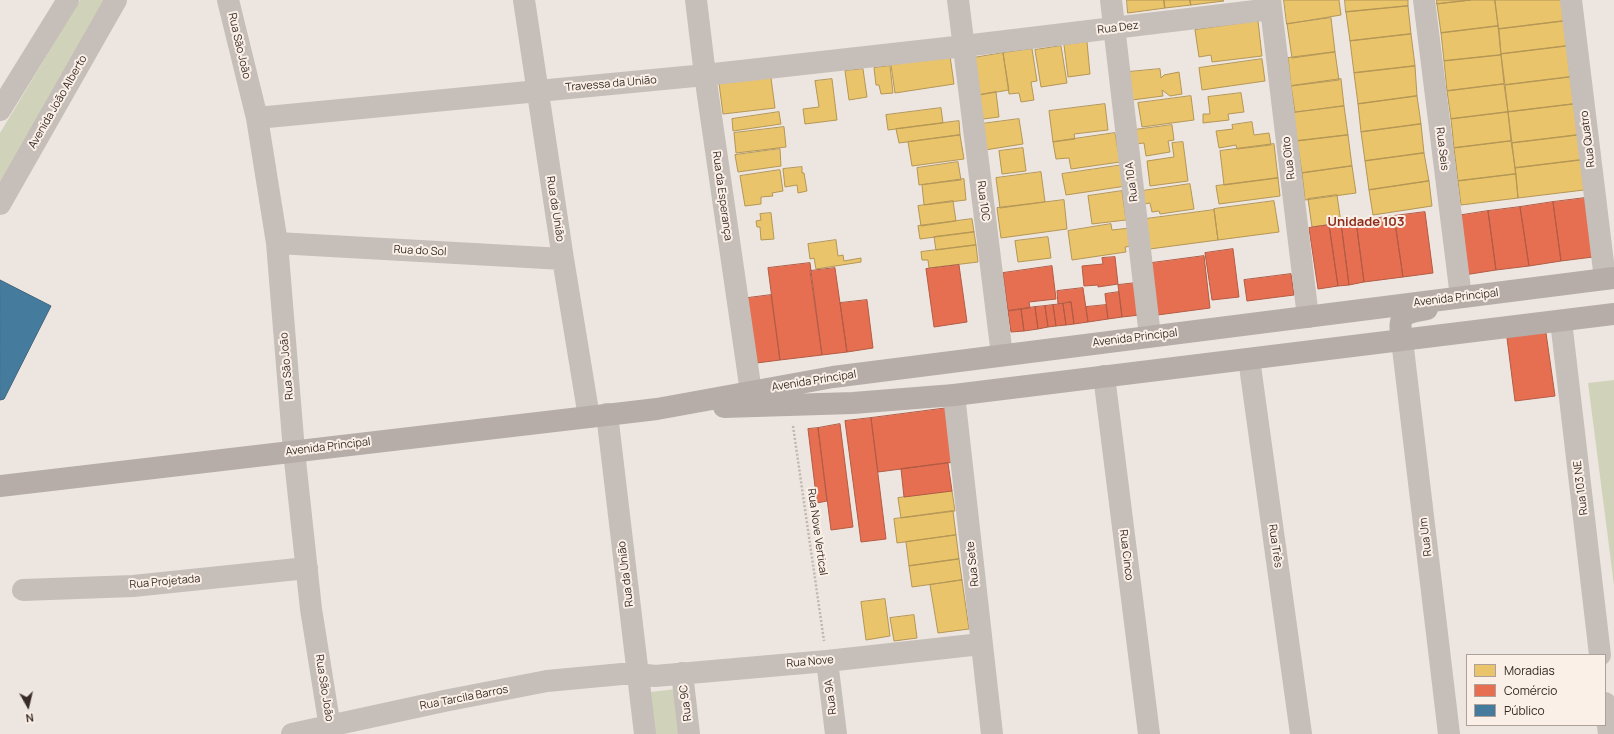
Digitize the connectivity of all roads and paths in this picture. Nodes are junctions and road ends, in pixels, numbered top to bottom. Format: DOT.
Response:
graph roads {
  1 [pos="68,0"];
  2 [pos="116,0"];
  3 [pos="228,0"];
  4 [pos="524,0"];
  5 [pos="696,0"];
  6 [pos="958,0"];
  7 [pos="1111,0"];
  8 [pos="1424,0"];
  9 [pos="1572,0"];
  10 [pos="1271,5"];
  11 [pos="1114,28"];
  12 [pos="964,46"];
  13 [pos="705,75"];
  14 [pos="537,90"];
  15 [pos="0,110"];
  16 [pos="257,118"];
  17 [pos="0,204"];
  18 [pos="277,243"];
  19 [pos="563,259"];
  20 [pos="1609,278"];
  21 [pos="1494,293"];
  22 [pos="1461,297"];
  23 [pos="1614,314"];
  24 [pos="1308,317"];
  25 [pos="1562,321"];
  26 [pos="1150,336"];
  27 [pos="1402,340"];
  28 [pos="1002,355"];
  29 [pos="1249,359"];
  30 [pos="1104,376"];
  31 [pos="751,392"];
  32 [pos="954,395"];
  33 [pos="790,406"];
  34 [pos="657,409"];
  35 [pos="598,416"];
  36 [pos="294,451"];
  37 [pos="0,486"];
  38 [pos="307,568"];
  39 [pos="23,590"];
  40 [pos="981,644"];
  41 [pos="1600,654"];
  42 [pos="827,661"];
  43 [pos="682,673"];
  44 [pos="638,674"];
  45 [pos="1606,711"];
  46 [pos="330,730"];
  47 [pos="292,734"];
  48 [pos="645,734"];
  49 [pos="689,734"];
  50 [pos="836,734"];
  51 [pos="992,734"];
  52 [pos="1149,734"];
  53 [pos="1301,734"];
  54 [pos="1449,734"];
  55 [pos="1609,734"];
  1 -- 15 [label="street"];
  2 -- 17 [label="street, Avenida João Alberto"];
  3 -- 16 [label="street, Rua São João"];
  4 -- 14 [label="street, Rua da União"];
  5 -- 13 [label="street, Rua da Esperança"];
  6 -- 12 [label="street, Rua 10C"];
  7 -- 11 [label="street, Rua 10A"];
  8 -- 22 [label="street, Rua Seis"];
  9 -- 20 [label="street, Rua Quatro"];
  10 -- 11 [label="street, Rua Dez"];
  10 -- 24 [label="street, Rua Oito"];
  11 -- 12 [label="street, Rua Dez"];
  11 -- 26 [label="street, Rua 10A"];
  12 -- 13 [label="street, Travessa da União"];
  12 -- 28 [label="street, Rua 10C"];
  13 -- 14 [label="street, Travessa da União"];
  13 -- 31 [label="street, Rua da Esperança"];
  14 -- 16 [label="street, Travessa da União"];
  14 -- 19 [label="street, Rua da União"];
  16 -- 18 [label="street, Rua São João"];
  18 -- 19 [label="street, Rua do Sol"];
  18 -- 36 [label="street, Rua São João"];
  19 -- 35 [label="street, Rua da União"];
  20 -- 21 [label="main road, Avenida Principal"];
  21 -- 22 [label="main road, Avenida Principal"];
  21 -- 27 [label="main road"];
  22 -- 24 [label="main road, Avenida Principal"];
  23 -- 25 [label="main road, Avenida Principal"];
  24 -- 26 [label="main road, Avenida Principal"];
  25 -- 27 [label="main road, Avenida Principal"];
  25 -- 41 [label="street, Rua 103 NE"];
  26 -- 28 [label="main road, Avenida Principal"];
  27 -- 29 [label="main road, Avenida Principal"];
  27 -- 54 [label="street, Rua Um"];
  28 -- 31 [label="main road, Avenida Principal"];
  29 -- 30 [label="main road, Avenida Principal"];
  29 -- 53 [label="street, Rua Três"];
  30 -- 32 [label="main road, Avenida Principal"];
  30 -- 52 [label="street, Rua Cinco"];
  31 -- 34 [label="main road, Avenida Principal"];
  32 -- 33 [label="main road, Avenida Principal"];
  32 -- 40 [label="street, Rua Sete"];
  33 -- 34 [label="main road, Avenida Principal"];
  33 -- 42 [label="path, Rua Nove Vertical"];
  34 -- 35 [label="main road, Avenida Principal"];
  35 -- 36 [label="main road, Avenida Principal"];
  35 -- 44 [label="street, Rua da União"];
  36 -- 37 [label="main road, Avenida Principal"];
  36 -- 38 [label="street, Rua São João"];
  38 -- 39 [label="street, Rua Projetada"];
  38 -- 46 [label="street, Rua São João"];
  40 -- 42 [label="street, Rua Nove"];
  40 -- 51 [label="street, Rua Sete"];
  42 -- 43 [label="street, Rua Nove"];
  42 -- 50 [label="street, Rua 9A"];
  43 -- 44 [label="street, Rua Nove"];
  43 -- 49 [label="street, Rua 9C"];
  44 -- 46 [label="street, Rua Tarcila Barros"];
  44 -- 48 [label="street, Rua da União"];
  45 -- 55 [label="street"];
  46 -- 47 [label="street, Rua Tarcila Barros"];
}
